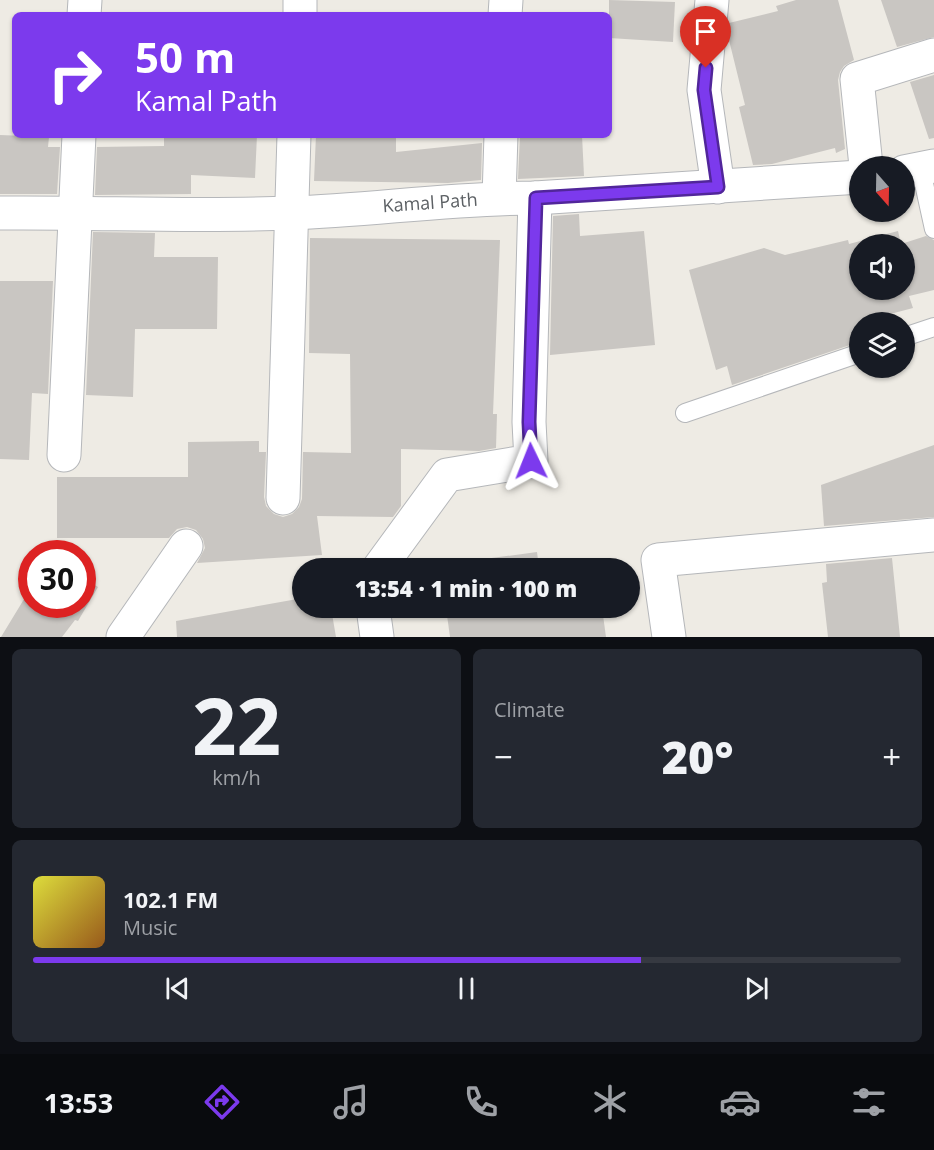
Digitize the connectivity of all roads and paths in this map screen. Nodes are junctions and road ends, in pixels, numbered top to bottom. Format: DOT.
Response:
graph roads {
  1 [pos="712,0"];
  2 [pos="934,55"];
  3 [pos="78,138"];
  4 [pos="294,138"];
  5 [pos="501,138"];
  6 [pos="865,156"];
  7 [pos="920,170"];
  8 [pos="849,178"];
  9 [pos="718,187"];
  10 [pos="499,198"];
  11 [pos="536,198"];
  12 [pos="0,213"];
  13 [pos="75,213"];
  14 [pos="291,213"];
  15 [pos="934,230"];
  16 [pos="934,327"];
  17 [pos="915,333"];
  18 [pos="849,357"];
  19 [pos="685,413"];
  20 [pos="64,455"];
  21 [pos="283,498"];
  22 [pos="934,535"];
  23 [pos="186,546"];
  24 [pos="386,558"];
  25 [pos="374,618"];
  26 [pos="123,637"];
  27 [pos="377,637"];
  28 [pos="669,637"];
  1 -- 9 [label="street"];
  2 -- 6 [label="street"];
  3 -- 13 [label="street"];
  4 -- 14 [label="street"];
  5 -- 10 [label="street"];
  7 -- 15 [label="lane"];
  8 -- 9 [label="street, Kamal Path"];
  9 -- 11 [label="street, Kamal Path"];
  10 -- 11 [label="street, Kamal Path"];
  10 -- 14 [label="street, Kamal Path"];
  11 -- 24 [label="street"];
  12 -- 13 [label="street, Kamal Path"];
  13 -- 14 [label="street, Kamal Path"];
  13 -- 20 [label="street"];
  14 -- 21 [label="street"];
  16 -- 17 [label="lane"];
  18 -- 19 [label="lane"];
  22 -- 28 [label="street"];
  23 -- 26 [label="street"];
  25 -- 27 [label="street"];
}
